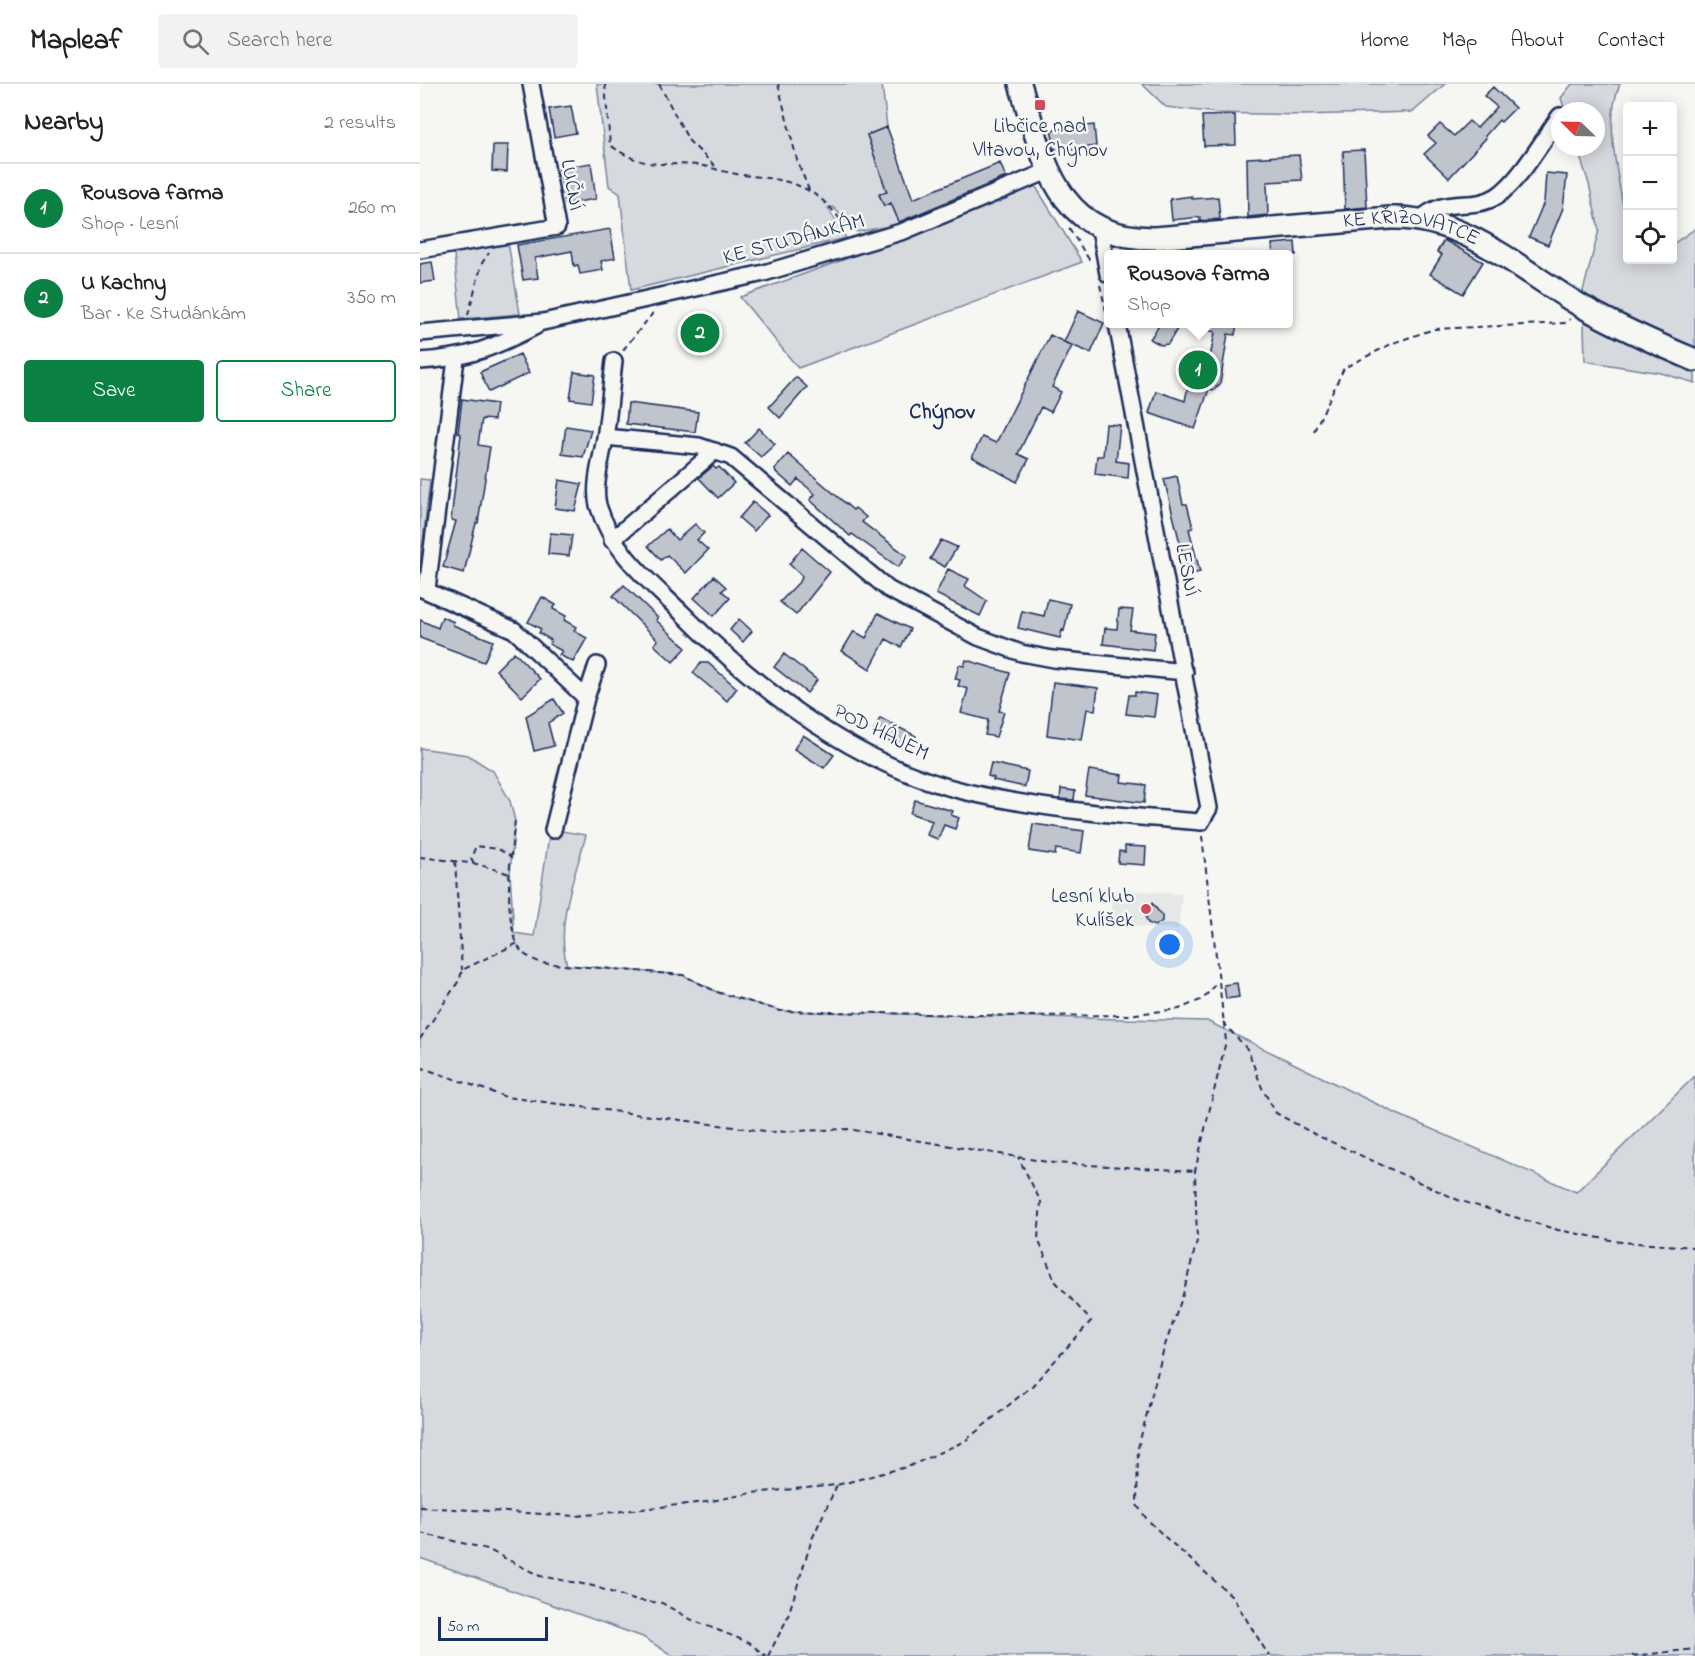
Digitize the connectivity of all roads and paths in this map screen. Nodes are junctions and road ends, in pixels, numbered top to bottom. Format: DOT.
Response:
graph roads {
  1 [pos="531,84"];
  2 [pos="605,84"];
  3 [pos="659,84"];
  4 [pos="778,84"];
  5 [pos="1020,84"];
  6 [pos="1551,129"];
  7 [pos="721,170"];
  8 [pos="1048,171"];
  9 [pos="809,190"];
  10 [pos="1063,219"];
  11 [pos="1420,220"];
  12 [pos="1100,229"];
  13 [pos="501,237"];
  14 [pos="857,245"];
  15 [pos="420,250"];
  16 [pos="1100,274"];
  17 [pos="657,295"];
  18 [pos="1104,296"];
  19 [pos="1583,307"];
  20 [pos="543,322"];
  21 [pos="1118,328"];
  22 [pos="463,329"];
  23 [pos="420,333"];
  24 [pos="456,359"];
  25 [pos="1695,360"];
  26 [pos="420,361"];
  27 [pos="614,361"];
  28 [pos="1314,431"];
  29 [pos="605,437"];
  30 [pos="715,451"];
  31 [pos="612,540"];
  32 [pos="424,588"];
  33 [pos="597,665"];
  34 [pos="1185,672"];
  35 [pos="586,698"];
  36 [pos="515,821"];
  37 [pos="1201,822"];
  38 [pos="553,830"];
  39 [pos="420,857"];
  40 [pos="511,857"];
  41 [pos="455,861"];
  42 [pos="477,864"];
  43 [pos="510,874"];
  44 [pos="518,943"];
  45 [pos="462,970"];
  46 [pos="1217,981"];
  47 [pos="1221,1020"];
  48 [pos="420,1039"];
  49 [pos="420,1067"];
  50 [pos="1018,1157"];
  51 [pos="1195,1171"];
  52 [pos="1695,1247"];
  53 [pos="837,1485"];
  54 [pos="420,1508"];
  55 [pos="420,1533"];
  56 [pos="1695,1649"];
  57 [pos="767,1656"];
  58 [pos="1269,1656"];
  59 [pos="1632,1656"];
  1 -- 13 [label="street, LUČNÍ"];
  2 -- 7 [label="path"];
  3 -- 7 [label="path"];
  4 -- 9 [label="path"];
  5 -- 8 [label="street"];
  6 -- 11 [label="street"];
  7 -- 9 [label="path"];
  8 -- 12 [label="street"];
  8 -- 14 [label="street, KE STUDÁNKÁM"];
  9 -- 14 [label="path"];
  10 -- 16 [label="path"];
  11 -- 12 [label="street, KE KŘIŽOVATCE"];
  11 -- 19 [label="street, KE KŘIŽOVATCE"];
  12 -- 16 [label="street"];
  13 -- 15 [label="street, LUČNÍ"];
  13 -- 22 [label="path"];
  14 -- 17 [label="street, KE STUDÁNKÁM"];
  16 -- 18 [label="path"];
  17 -- 20 [label="street, KE STUDÁNKÁM"];
  17 -- 27 [label="path"];
  19 -- 25 [label="street, KE KŘIŽOVATCE"];
  19 -- 28 [label="path"];
  20 -- 22 [label="street, KE STUDÁNKÁM"];
  20 -- 24 [label="street, KE STUDÁNKÁM"];
  21 -- 34 [label="street, LESNÍ"];
  22 -- 23 [label="street, KE STUDÁNKÁM"];
  24 -- 26 [label="street, KE STUDÁNKÁM"];
  24 -- 32 [label="street"];
  27 -- 29 [label="street, POD HÁJEM"];
  29 -- 30 [label="street"];
  29 -- 31 [label="street, POD HÁJEM"];
  30 -- 31 [label="street"];
  30 -- 34 [label="street"];
  31 -- 37 [label="street, POD HÁJEM"];
  32 -- 35 [label="street"];
  33 -- 35 [label="street"];
  34 -- 37 [label="street, LESNÍ"];
  35 -- 38 [label="street"];
  36 -- 40 [label="path"];
  37 -- 46 [label="path"];
  39 -- 41 [label="path"];
  40 -- 42 [label="path"];
  40 -- 43 [label="path"];
  41 -- 42 [label="path"];
  41 -- 45 [label="path"];
  42 -- 43 [label="path"];
  43 -- 44 [label="path"];
  44 -- 45 [label="path"];
  44 -- 46 [label="path"];
  45 -- 48 [label="path"];
  46 -- 47 [label="path"];
  47 -- 51 [label="path"];
  47 -- 52 [label="path"];
  49 -- 50 [label="path"];
  50 -- 51 [label="path"];
  50 -- 53 [label="path"];
  51 -- 58 [label="path"];
  53 -- 54 [label="path"];
  53 -- 57 [label="path"];
  55 -- 57 [label="path"];
  56 -- 59 [label="path"];
}
